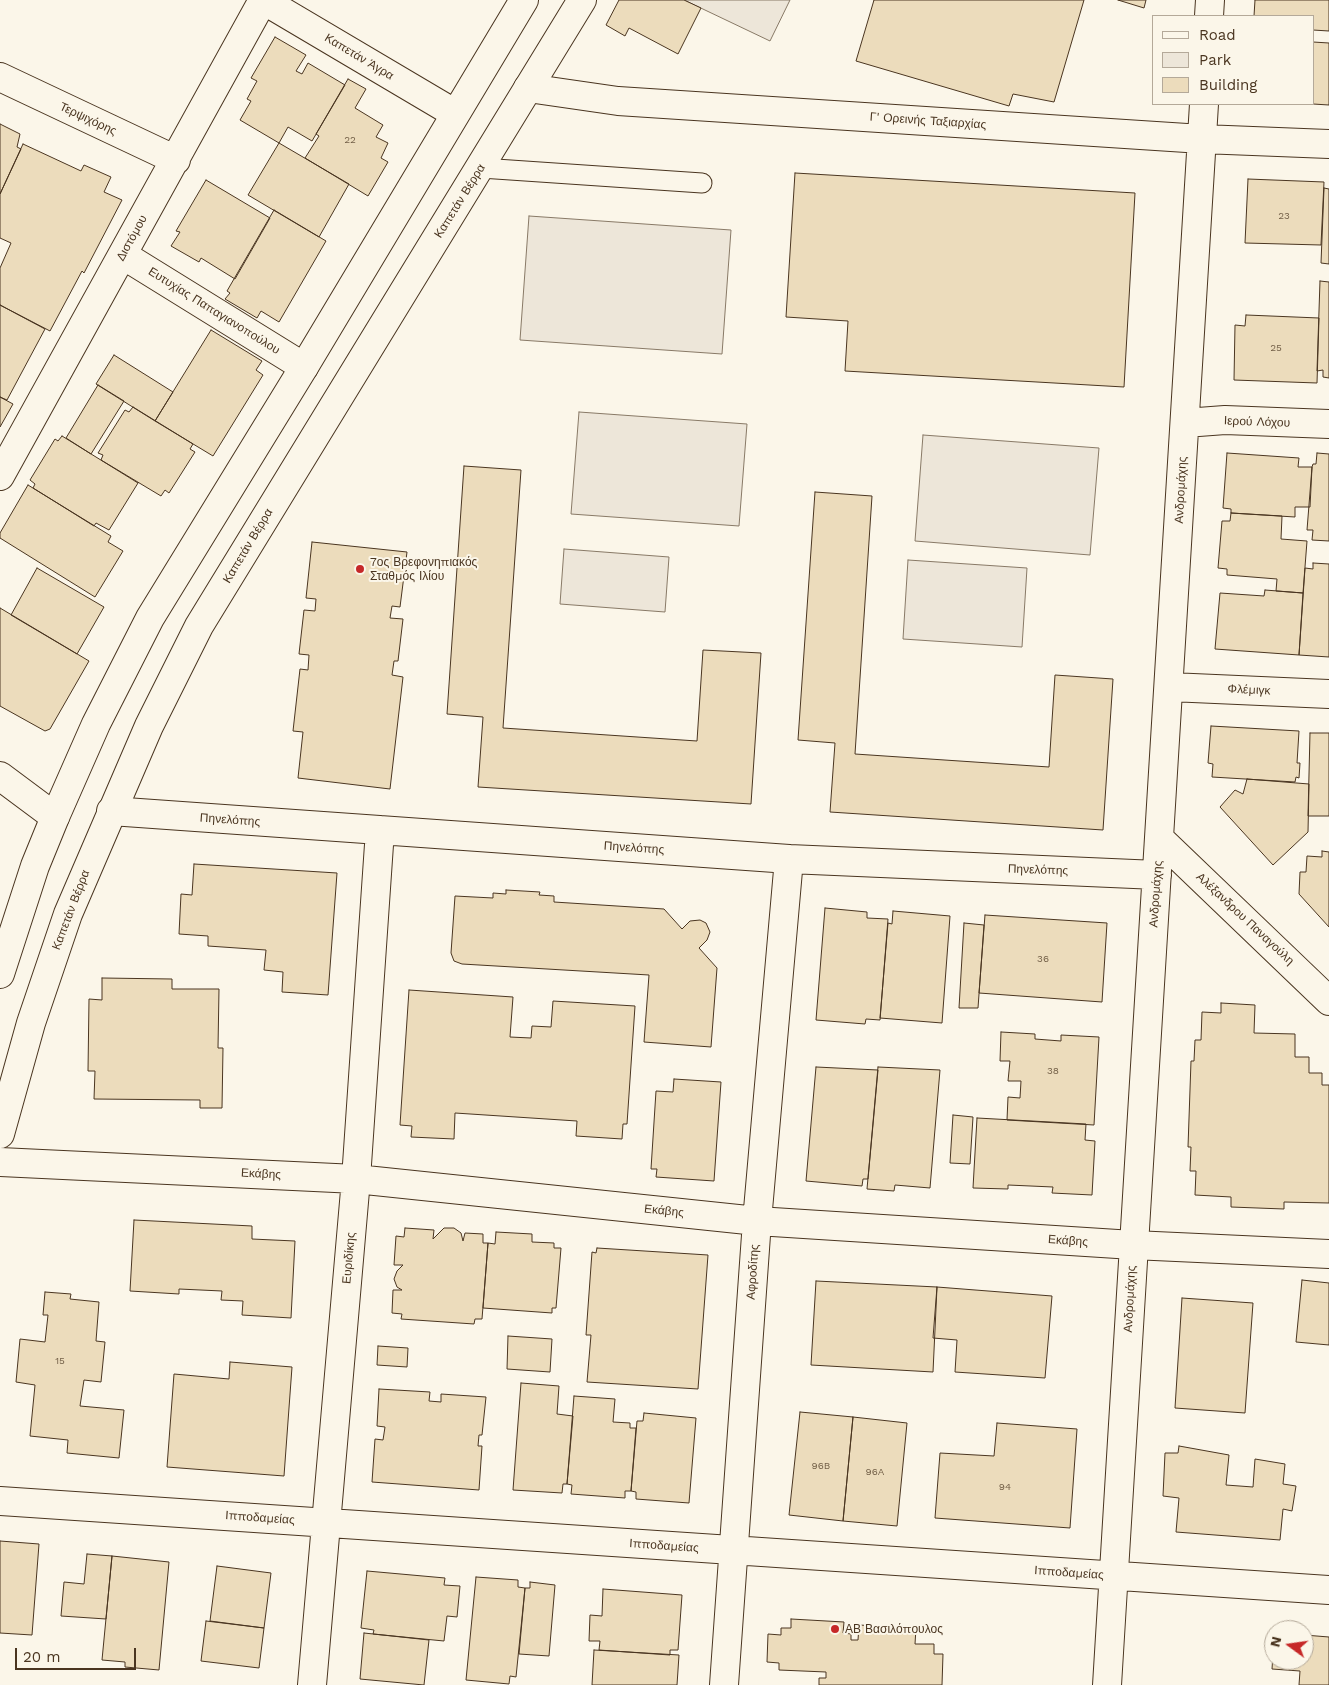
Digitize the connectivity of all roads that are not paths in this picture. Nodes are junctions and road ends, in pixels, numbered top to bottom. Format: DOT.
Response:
graph roads {
  1 [pos="263,0"];
  2 [pos="524,0"];
  3 [pos="582,0"];
  4 [pos="1210,0"];
  5 [pos="1209,15"];
  6 [pos="0,77"];
  7 [pos="528,88"];
  8 [pos="1204,105"];
  9 [pos="454,113"];
  10 [pos="1202,139"];
  11 [pos="1329,144"];
  12 [pos="176,160"];
  13 [pos="481,168"];
  14 [pos="702,183"];
  15 [pos="123,254"];
  16 [pos="304,366"];
  17 [pos="1185,423"];
  18 [pos="1329,424"];
  19 [pos="0,476"];
  20 [pos="1170,687"];
  21 [pos="1329,694"];
  22 [pos="0,776"];
  23 [pos="111,811"];
  24 [pos="55,817"];
  25 [pos="380,830"];
  26 [pos="1159,838"];
  27 [pos="789,859"];
  28 [pos="1157,875"];
  29 [pos="1302,973"];
  30 [pos="0,974"];
  31 [pos="1329,974"];
  32 [pos="1329,1001"];
  33 [pos="0,1134"];
  34 [pos="0,1162"];
  35 [pos="356,1179"];
  36 [pos="757,1221"];
  37 [pos="1133,1245"];
  38 [pos="1329,1254"];
  39 [pos="0,1501"];
  40 [pos="325,1522"];
  41 [pos="733,1550"];
  42 [pos="1114,1576"];
  43 [pos="1329,1590"];
  44 [pos="312,1685"];
  45 [pos="724,1685"];
  46 [pos="1107,1685"];
  1 -- 9 [label="street, Καπετάν Άγρα"];
  1 -- 12 [label="street, Διστόμου"];
  2 -- 9 [label="street"];
  3 -- 7 [label="street, Καπετάν Βέρρα"];
  4 -- 5 [label="street"];
  6 -- 12 [label="street, Τερψιχόρης"];
  7 -- 10 [label="street, Γ' Ορεινής Ταξιαρχίας"];
  7 -- 13 [label="street, Καπετάν Βέρρα"];
  8 -- 10 [label="street, Ανδρομάχης"];
  9 -- 16 [label="street"];
  10 -- 11 [label="street, Γ' Ορεινής Ταξιαρχίας"];
  10 -- 17 [label="street, Ανδρομάχης"];
  12 -- 15 [label="street, Διστόμου"];
  13 -- 14 [label="lane"];
  13 -- 23 [label="street, Καπετάν Βέρρα"];
  15 -- 16 [label="street, Ευτυχίας Παπαγιανοπούλου"];
  15 -- 19 [label="street, Διστόμου"];
  16 -- 24 [label="street"];
  17 -- 18 [label="street, Ιερού Λόχου"];
  17 -- 20 [label="street, Ανδρομάχης"];
  20 -- 21 [label="street, Φλέμιγκ"];
  20 -- 26 [label="street, Ανδρομάχης"];
  22 -- 24 [label="street"];
  23 -- 25 [label="street, Πηνελόπης"];
  23 -- 33 [label="street, Καπετάν Βέρρα"];
  24 -- 30 [label="street"];
  25 -- 27 [label="street, Πηνελόπης"];
  25 -- 35 [label="street, Ευριδίκης"];
  26 -- 28 [label="street, Ανδρομάχης"];
  26 -- 29 [label="street, Αλέξανδρου Παναγούλη"];
  27 -- 28 [label="street, Πηνελόπης"];
  27 -- 36 [label="street, Αφροδίτης"];
  28 -- 37 [label="street, Ανδρομάχης"];
  29 -- 31 [label="street"];
  29 -- 32 [label="street, Αλέξανδρου Παναγούλη"];
  34 -- 35 [label="street, Εκάβης"];
  35 -- 36 [label="street, Εκάβης"];
  35 -- 40 [label="street, Ευριδίκης"];
  36 -- 37 [label="street, Εκάβης"];
  36 -- 41 [label="street, Αφροδίτης"];
  37 -- 38 [label="street, Εκάβης"];
  37 -- 42 [label="street, Ανδρομάχης"];
  39 -- 40 [label="street, Ιπποδαμείας"];
  40 -- 41 [label="street, Ιπποδαμείας"];
  40 -- 44 [label="street, Ευριδίκης"];
  41 -- 42 [label="street, Ιπποδαμείας"];
  41 -- 45 [label="street, Αφροδίτης"];
  42 -- 43 [label="street, Ιπποδαμείας"];
  42 -- 46 [label="street, Ανδρομάχης"];
}
